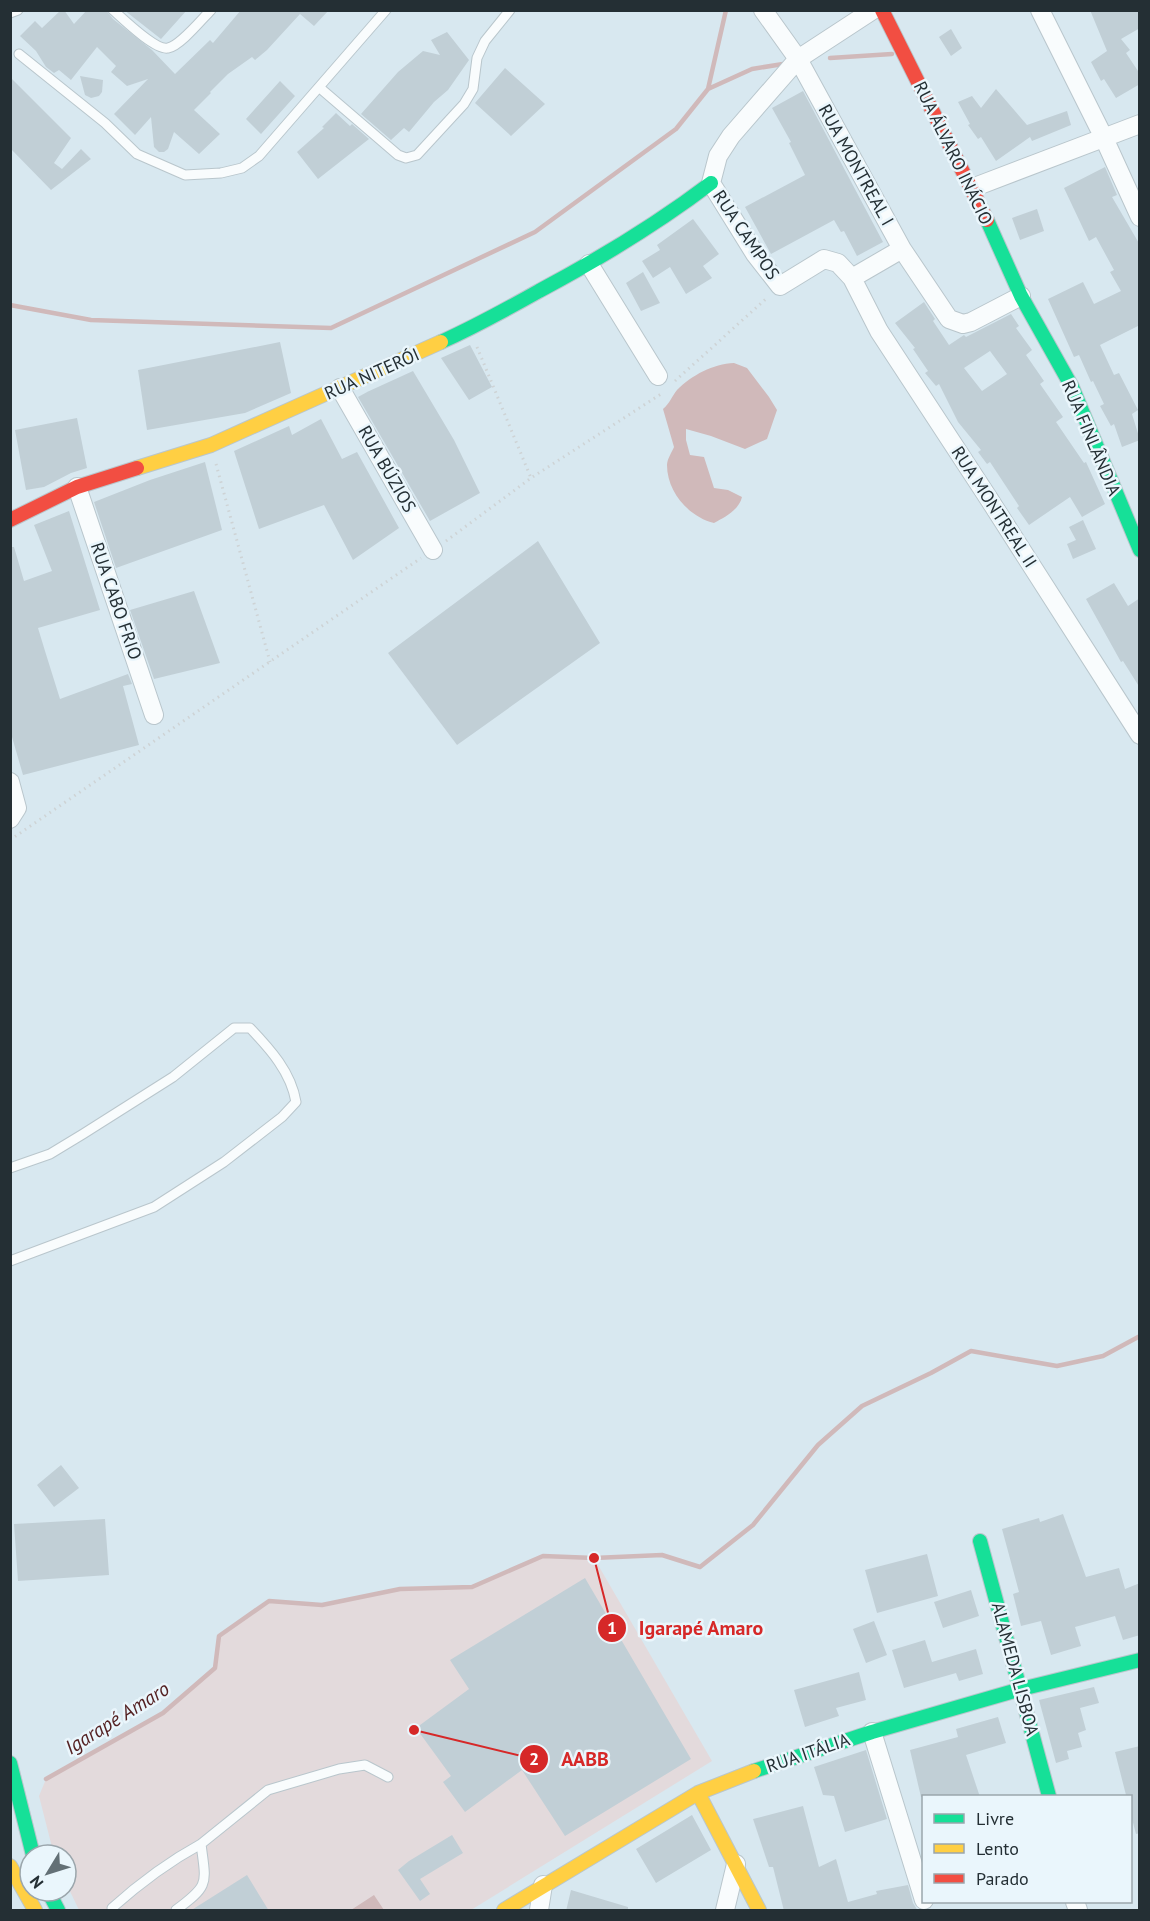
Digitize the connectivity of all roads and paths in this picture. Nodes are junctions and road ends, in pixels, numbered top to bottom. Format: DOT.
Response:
graph roads {
  1 [pos="18,10"];
  2 [pos="113,10"];
  3 [pos="211,10"];
  4 [pos="386,10"];
  5 [pos="510,10"];
  6 [pos="763,10"];
  7 [pos="873,10"];
  8 [pos="882,10"];
  9 [pos="1040,10"];
  10 [pos="10,13"];
  11 [pos="19,54"];
  12 [pos="798,59"];
  13 [pos="320,88"];
  14 [pos="1140,124"];
  15 [pos="1103,136"];
  16 [pos="711,183"];
  17 [pos="972,188"];
  18 [pos="1140,217"];
  19 [pos="902,249"];
  20 [pos="589,264"];
  21 [pos="852,278"];
  22 [pos="780,286"];
  23 [pos="1021,297"];
  24 [pos="470,329"];
  25 [pos="663,385"];
  26 [pos="340,388"];
  27 [pos="211,445"];
  28 [pos="531,478"];
  29 [pos="77,487"];
  30 [pos="10,520"];
  31 [pos="433,550"];
  32 [pos="1140,550"];
  33 [pos="270,662"];
  34 [pos="154,715"];
  35 [pos="1140,735"];
  36 [pos="10,782"];
  37 [pos="10,819"];
  38 [pos="10,840"];
  39 [pos="10,1168"];
  40 [pos="10,1261"];
  41 [pos="980,1541"];
  42 [pos="1140,1660"];
  43 [pos="1021,1689"];
  44 [pos="872,1732"];
  45 [pos="10,1763"];
  46 [pos="388,1777"];
  47 [pos="698,1793"];
  48 [pos="1048,1795"];
  49 [pos="30,1843"];
  50 [pos="201,1844"];
  51 [pos="736,1864"];
  52 [pos="10,1866"];
  53 [pos="543,1885"];
  54 [pos="922,1894"];
  55 [pos="112,1910"];
  56 [pos="35,1911"];
  57 [pos="176,1911"];
  58 [pos="504,1911"];
  59 [pos="539,1911"];
  60 [pos="725,1911"];
  61 [pos="759,1911"];
  1 -- 10 [label="lane"];
  2 -- 3 [label="lane"];
  4 -- 13 [label="lane"];
  5 -- 13 [label="lane"];
  6 -- 12 [label="street, RUA MONTREAL I"];
  7 -- 12 [label="street"];
  8 -- 17 [label="street, RUA ÁLVARO INÁCIO"];
  9 -- 15 [label="street"];
  11 -- 13 [label="lane"];
  12 -- 16 [label="street"];
  12 -- 19 [label="street, RUA MONTREAL I"];
  14 -- 15 [label="street"];
  15 -- 17 [label="street"];
  15 -- 18 [label="street"];
  16 -- 20 [label="street, RUA NITERÓI"];
  16 -- 22 [label="street, RUA CAMPOS"];
  17 -- 23 [label="street, RUA ÁLVARO INÁCIO"];
  19 -- 21 [label="street"];
  19 -- 23 [label="street, RUA MONTREAL I"];
  20 -- 24 [label="street, RUA NITERÓI"];
  20 -- 25 [label="street"];
  21 -- 22 [label="street"];
  21 -- 35 [label="street, RUA MONTREAL II"];
  22 -- 25 [label="path"];
  23 -- 32 [label="street, RUA FINLÂNDIA"];
  24 -- 26 [label="street, RUA NITERÓI"];
  24 -- 28 [label="path"];
  25 -- 28 [label="path"];
  26 -- 27 [label="street, RUA NITERÓI"];
  26 -- 31 [label="street, RUA BÚZIOS"];
  27 -- 29 [label="street, RUA NITERÓI"];
  27 -- 33 [label="path"];
  28 -- 31 [label="path"];
  29 -- 30 [label="street, RUA NITERÓI"];
  29 -- 34 [label="street, RUA CABO FRIO"];
  31 -- 33 [label="path"];
  33 -- 38 [label="path"];
  36 -- 37 [label="street"];
  39 -- 40 [label="lane"];
  41 -- 43 [label="street, ALAMEDA LISBOA"];
  42 -- 43 [label="street, RUA ITÁLIA"];
  43 -- 44 [label="street, RUA ITÁLIA"];
  43 -- 48 [label="street, ALAMEDA LISBOA"];
  44 -- 47 [label="street, RUA ITÁLIA"];
  44 -- 54 [label="street"];
  45 -- 49 [label="street"];
  46 -- 50 [label="lane"];
  47 -- 51 [label="street"];
  47 -- 53 [label="street, RUA ITÁLIA"];
  50 -- 55 [label="lane"];
  50 -- 57 [label="lane"];
  51 -- 60 [label="street"];
  51 -- 61 [label="street"];
  52 -- 56 [label="street"];
  53 -- 58 [label="street, RUA ITÁLIA"];
  53 -- 59 [label="street"];
}
